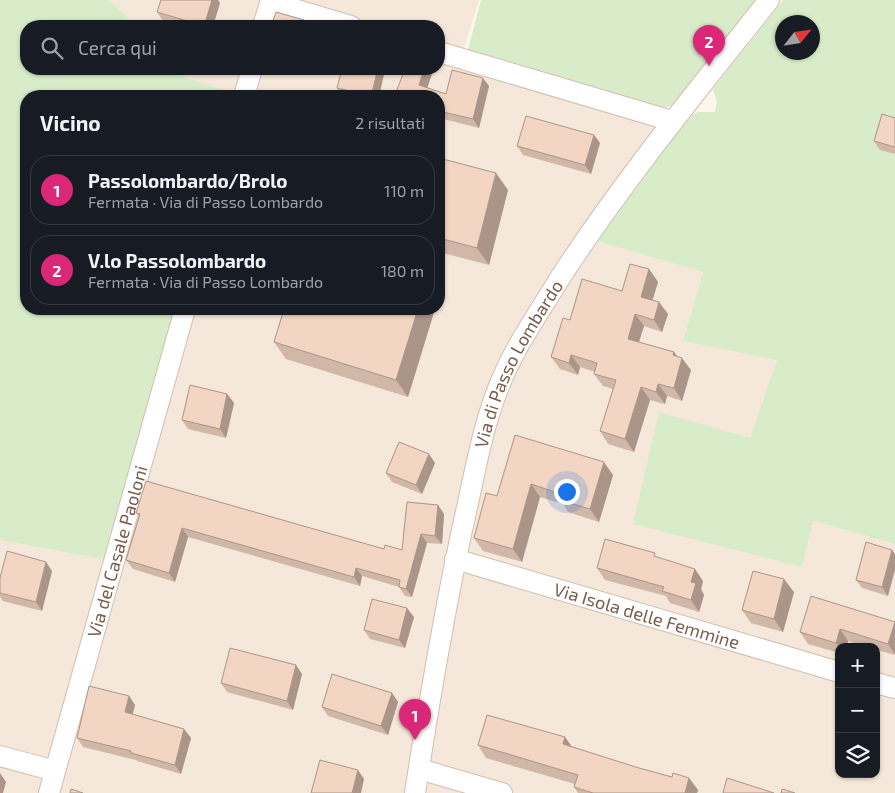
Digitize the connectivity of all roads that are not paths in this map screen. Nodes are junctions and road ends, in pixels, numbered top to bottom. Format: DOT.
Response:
graph roads {
  1 [pos="769,0"];
  2 [pos="270,1"];
  3 [pos="265,20"];
  4 [pos="332,20"];
  5 [pos="445,54"];
  6 [pos="250,75"];
  7 [pos="246,90"];
  8 [pos="672,121"];
  9 [pos="183,315"];
  10 [pos="455,559"];
  11 [pos="835,671"];
  12 [pos="880,684"];
  13 [pos="895,688"];
  14 [pos="0,756"];
  15 [pos="419,769"];
  16 [pos="55,771"];
  17 [pos="49,793"];
  18 [pos="415,793"];
  19 [pos="502,793"];
  1 -- 8 [label="street, Via di Passo Lombardo"];
  2 -- 3 [label="street"];
  2 -- 4 [label="street"];
  5 -- 8 [label="street"];
  6 -- 7 [label="street"];
  8 -- 10 [label="street, Via di Passo Lombardo"];
  9 -- 16 [label="street, Via del Casale Paoloni"];
  10 -- 11 [label="street, Via Isola delle Femmine"];
  10 -- 15 [label="street, Via di Passo Lombardo"];
  12 -- 13 [label="street"];
  14 -- 16 [label="street"];
  15 -- 18 [label="street, Via di Passo Lombardo"];
  15 -- 19 [label="street"];
  16 -- 17 [label="street, Via del Casale Paoloni"];
}
